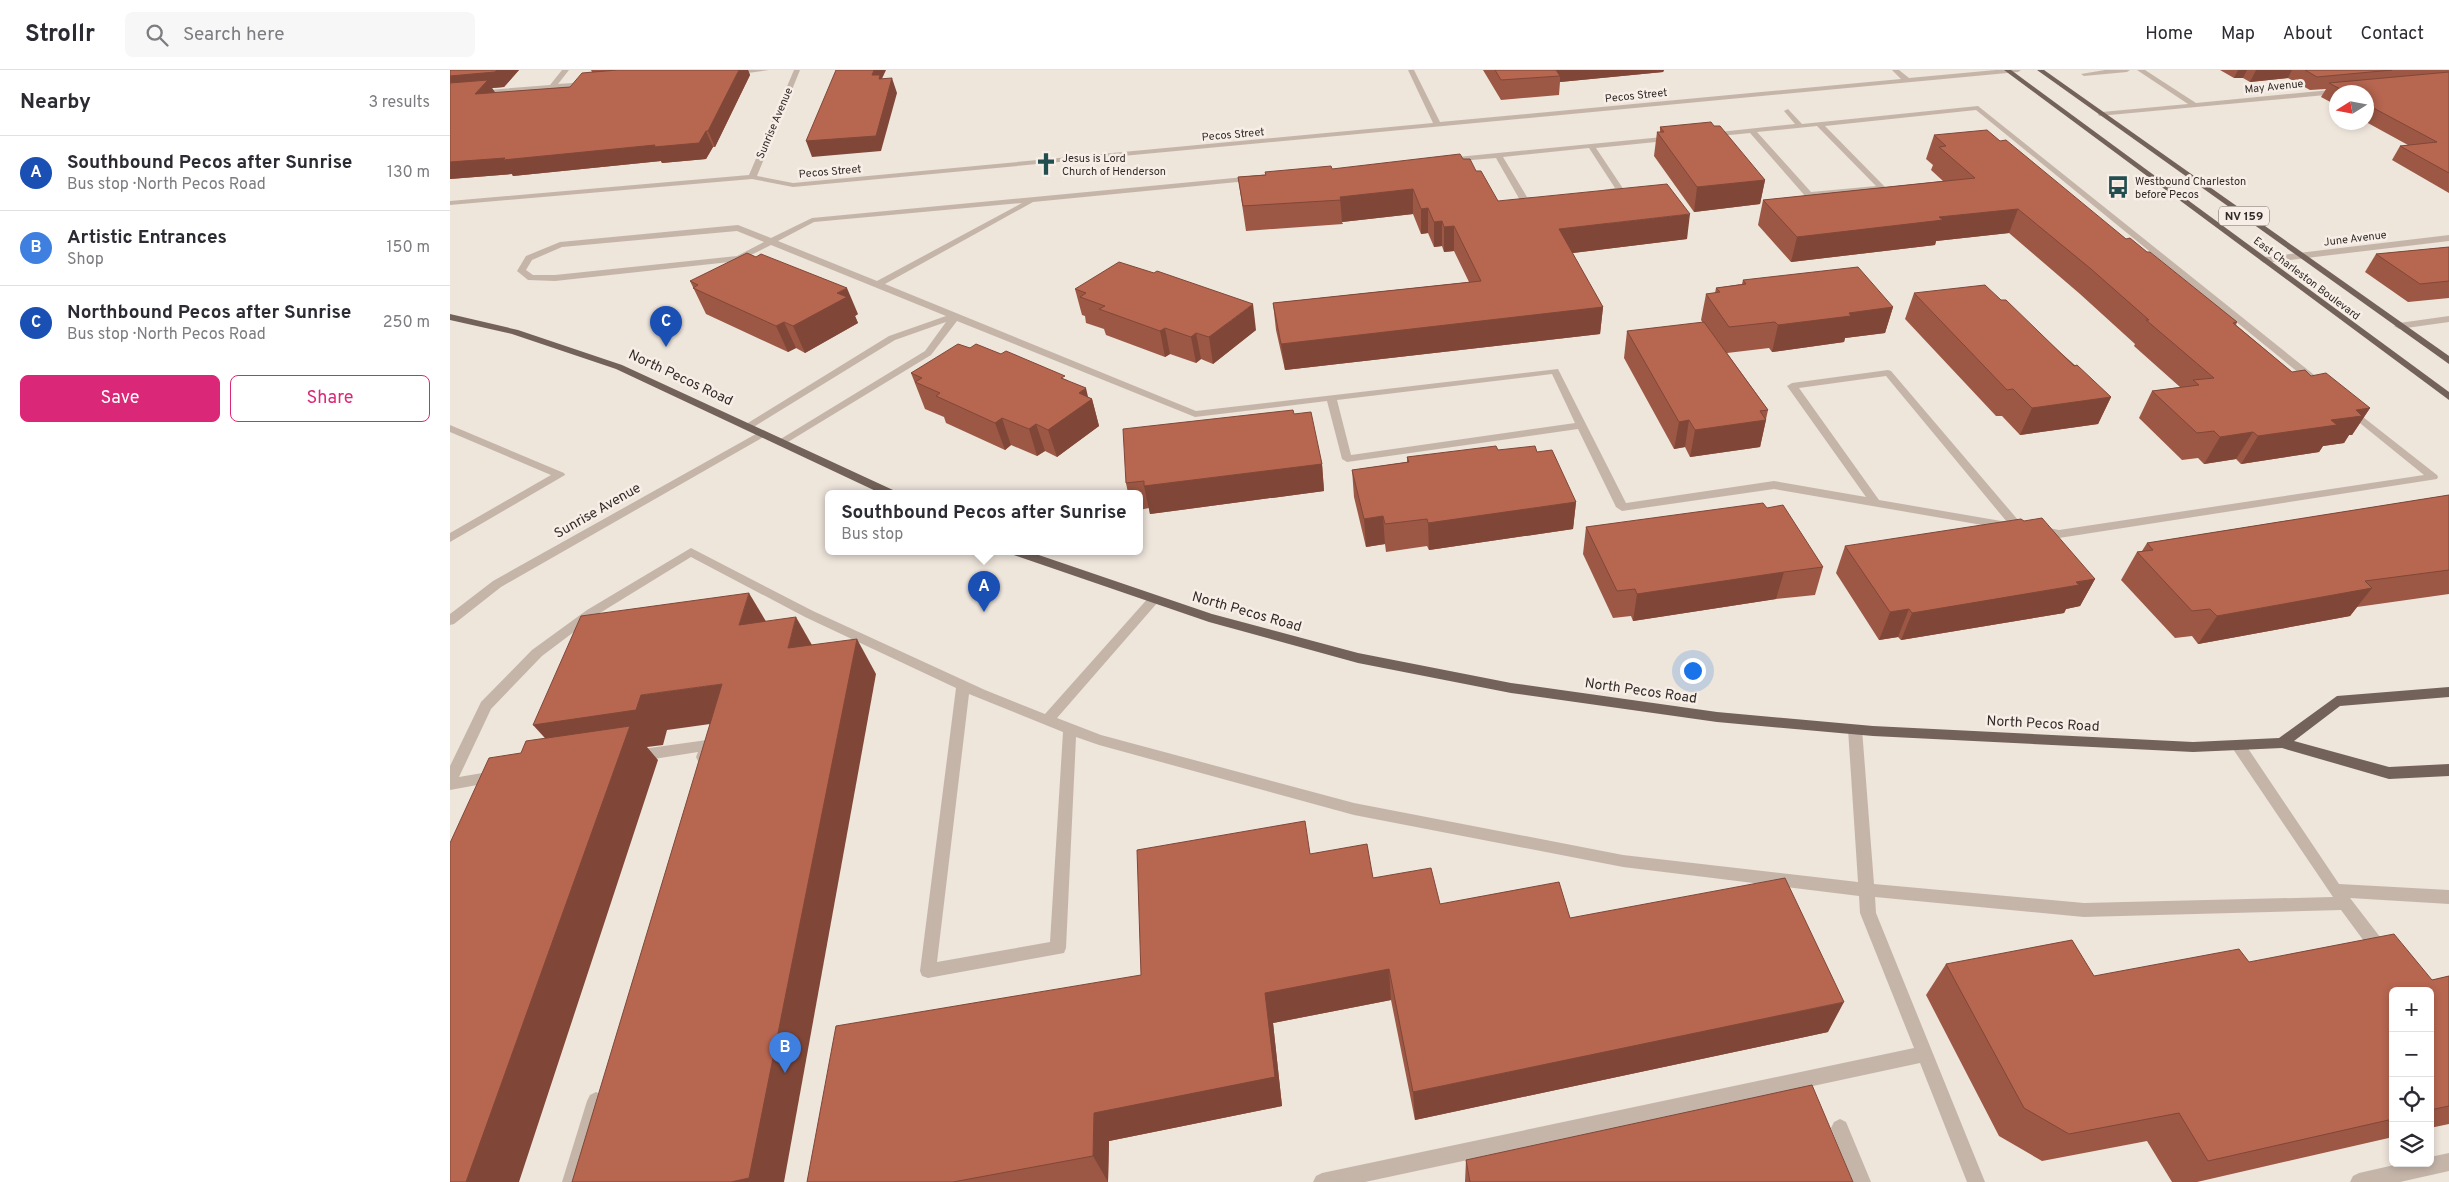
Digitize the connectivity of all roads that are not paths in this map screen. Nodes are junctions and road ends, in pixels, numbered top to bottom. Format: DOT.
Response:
graph roads {
  1 [pos="566,70"];
  2 [pos="766,70"];
  3 [pos="797,70"];
  4 [pos="1411,70"];
  5 [pos="1895,70"];
  6 [pos="1934,70"];
  7 [pos="2008,70"];
  8 [pos="2018,70"];
  9 [pos="2040,70"];
  10 [pos="2127,70"];
  11 [pos="2140,70"];
  12 [pos="724,74"];
  13 [pos="2084,74"];
  14 [pos="1942,77"];
  15 [pos="1907,80"];
  16 [pos="599,83"];
  17 [pos="552,87"];
  18 [pos="2329,92"];
  19 [pos="450,95"];
  20 [pos="2195,105"];
  21 [pos="1788,112"];
  22 [pos="2102,114"];
  23 [pos="1819,124"];
  24 [pos="1438,126"];
  25 [pos="1800,126"];
  26 [pos="1752,131"];
  27 [pos="1704,135"];
  28 [pos="1685,137"];
  29 [pos="1591,146"];
  30 [pos="1498,155"];
  31 [pos="1439,160"];
  32 [pos="752,177"];
  33 [pos="1261,177"];
  34 [pos="1600,192"];
  35 [pos="1553,197"];
  36 [pos="1033,199"];
  37 [pos="450,203"];
  38 [pos="2449,238"];
  39 [pos="2433,240"];
  40 [pos="771,241"];
  41 [pos="2449,250"];
  42 [pos="2301,256"];
  43 [pos="2264,260"];
  44 [pos="878,284"];
  45 [pos="956,316"];
  46 [pos="453,319"];
  47 [pos="2449,319"];
  48 [pos="2399,326"];
  49 [pos="2448,359"];
  50 [pos="2325,389"];
  51 [pos="2449,397"];
  52 [pos="1330,398"];
  53 [pos="2340,402"];
  54 [pos="1582,425"];
  55 [pos="748,426"];
  56 [pos="450,428"];
  57 [pos="763,433"];
  58 [pos="783,442"];
  59 [pos="883,490"];
  60 [pos="1876,502"];
  61 [pos="2018,527"];
  62 [pos="450,538"];
  63 [pos="1027,555"];
  64 [pos="1154,599"];
  65 [pos="450,621"];
  66 [pos="963,686"];
  67 [pos="2449,692"];
  68 [pos="1048,720"];
  69 [pos="1070,728"];
  70 [pos="1855,729"];
  71 [pos="2282,743"];
  72 [pos="2238,745"];
  73 [pos="618,758"];
  74 [pos="2449,770"];
  75 [pos="698,773"];
  76 [pos="509,775"];
  77 [pos="450,780"];
  78 [pos="450,784"];
  79 [pos="1866,890"];
  80 [pos="2340,896"];
  81 [pos="2449,897"];
  82 [pos="2393,967"];
  83 [pos="1926,1054"];
  84 [pos="601,1087"];
  85 [pos="1840,1128"];
  86 [pos="2449,1162"];
  87 [pos="571,1182"];
  88 [pos="1322,1182"];
  89 [pos="1862,1182"];
  90 [pos="1976,1182"];
  91 [pos="2359,1182"];
  1 -- 17 [label="street"];
  2 -- 12 [label="street"];
  3 -- 32 [label="street, Sunrise Avenue"];
  4 -- 24 [label="street"];
  5 -- 15 [label="street"];
  6 -- 14 [label="street"];
  7 -- 8 [label="street, Pecos Street"];
  7 -- 14 [label="street, Pecos Street"];
  7 -- 43 [label="main road, East Charleston Boulevard / NV 159"];
  9 -- 22 [label="main road, East Charleston Boulevard / NV 159"];
  10 -- 13 [label="street"];
  11 -- 20 [label="street"];
  14 -- 15 [label="street, Pecos Street"];
  15 -- 24 [label="street, Pecos Street"];
  16 -- 17 [label="street"];
  17 -- 19 [label="street"];
  18 -- 20 [label="street, May Avenue"];
  20 -- 22 [label="street, May Avenue"];
  21 -- 25 [label="street"];
  22 -- 42 [label="main road, East Charleston Boulevard / NV 159"];
  23 -- 25 [label="street"];
  23 -- 26 [label="street"];
  23 -- 50 [label="street"];
  24 -- 32 [label="street, Pecos Street"];
  25 -- 26 [label="street"];
  26 -- 27 [label="street"];
  28 -- 29 [label="street"];
  29 -- 30 [label="street"];
  29 -- 34 [label="street"];
  30 -- 31 [label="street"];
  30 -- 35 [label="street"];
  32 -- 37 [label="street, Pecos Street"];
  33 -- 36 [label="street"];
  36 -- 40 [label="street"];
  36 -- 44 [label="street"];
  38 -- 39 [label="street, June Avenue"];
  39 -- 41 [label="street"];
  39 -- 42 [label="street, June Avenue"];
  40 -- 40 [label="street"];
  40 -- 44 [label="street"];
  42 -- 43 [label="street, June Avenue"];
  42 -- 48 [label="main road, East Charleston Boulevard / NV 159"];
  43 -- 51 [label="main road, East Charleston Boulevard / NV 159"];
  44 -- 45 [label="street"];
  45 -- 52 [label="street"];
  45 -- 55 [label="street"];
  45 -- 58 [label="street"];
  46 -- 55 [label="main road, North Pecos Road"];
  47 -- 48 [label="street"];
  48 -- 49 [label="main road, East Charleston Boulevard / NV 159"];
  52 -- 54 [label="street"];
  52 -- 54 [label="street"];
  53 -- 61 [label="street"];
  54 -- 60 [label="street"];
  55 -- 57 [label="main road, North Pecos Road"];
  56 -- 62 [label="street"];
  57 -- 58 [label="main road, North Pecos Road"];
  57 -- 65 [label="street, Sunrise Avenue"];
  58 -- 59 [label="main road, North Pecos Road"];
  60 -- 61 [label="street"];
  60 -- 61 [label="street"];
  63 -- 64 [label="main road, North Pecos Road"];
  64 -- 68 [label="street"];
  64 -- 70 [label="main road, North Pecos Road"];
  66 -- 68 [label="street"];
  66 -- 69 [label="street"];
  66 -- 77 [label="street"];
  67 -- 71 [label="main road"];
  68 -- 69 [label="street"];
  69 -- 79 [label="street"];
  70 -- 72 [label="main road, North Pecos Road"];
  70 -- 79 [label="street"];
  71 -- 72 [label="main road, North Pecos Road"];
  71 -- 74 [label="main road, North Pecos Road"];
  72 -- 80 [label="street"];
  73 -- 75 [label="street"];
  76 -- 78 [label="street"];
  79 -- 80 [label="street"];
  79 -- 83 [label="street"];
  80 -- 81 [label="street"];
  80 -- 82 [label="street"];
  83 -- 88 [label="street"];
  83 -- 90 [label="street"];
  84 -- 87 [label="street"];
  85 -- 89 [label="street"];
  86 -- 91 [label="street"];
}
